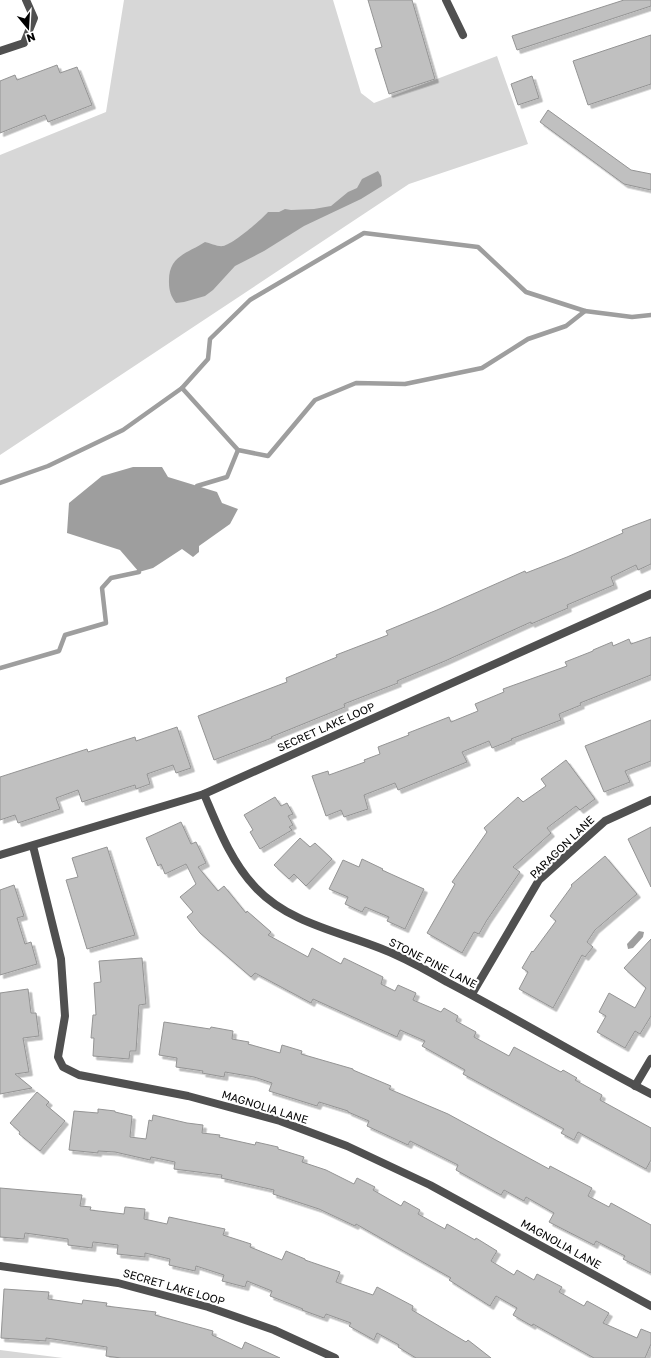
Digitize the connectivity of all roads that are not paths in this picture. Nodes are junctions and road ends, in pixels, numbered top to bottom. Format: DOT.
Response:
graph roads {
  1 [pos="26,0"];
  2 [pos="446,0"];
  3 [pos="463,35"];
  4 [pos="0,51"];
  5 [pos="651,594"];
  6 [pos="204,794"];
  7 [pos="651,800"];
  8 [pos="33,846"];
  9 [pos="0,855"];
  10 [pos="472,994"];
  11 [pos="651,1059"];
  12 [pos="636,1086"];
  13 [pos="651,1094"];
  14 [pos="0,1266"];
  15 [pos="651,1306"];
  16 [pos="335,1358"];
  1 -- 4 [label="street"];
  2 -- 3 [label="street"];
  5 -- 6 [label="street, SECRET LAKE LOOP"];
  6 -- 8 [label="street, SECRET LAKE LOOP"];
  6 -- 10 [label="street, STONE PINE LANE"];
  7 -- 10 [label="street, PARAGON LANE"];
  8 -- 9 [label="street, SECRET LAKE LOOP"];
  8 -- 15 [label="street, MAGNOLIA LANE"];
  10 -- 12 [label="street, STONE PINE LANE"];
  11 -- 12 [label="street"];
  12 -- 13 [label="street, STONE PINE LANE"];
  14 -- 16 [label="street, SECRET LAKE LOOP"];
}
